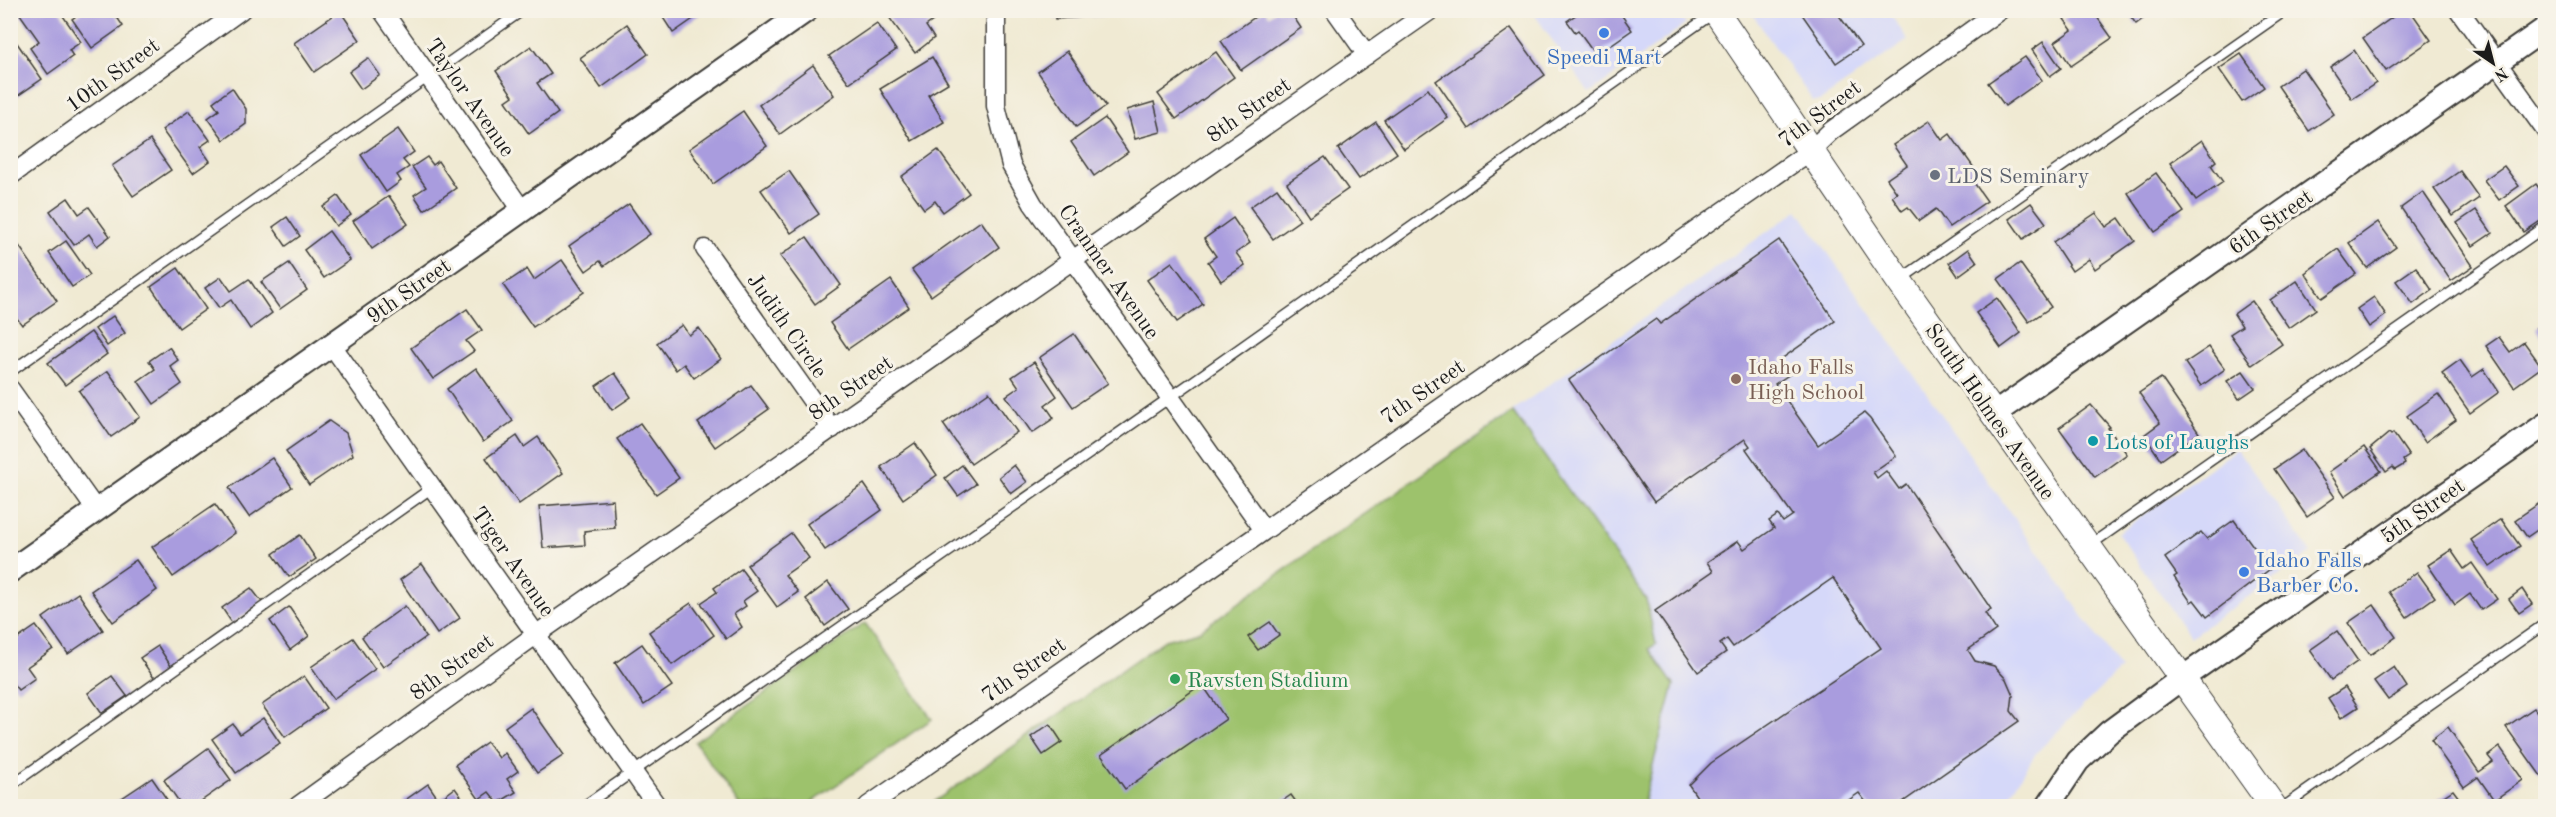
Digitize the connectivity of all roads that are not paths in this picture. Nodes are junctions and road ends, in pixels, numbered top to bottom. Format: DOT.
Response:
graph roads {
  1 [pos="241,10"];
  2 [pos="382,10"];
  3 [pos="523,10"];
  4 [pos="807,10"];
  5 [pos="996,10"];
  6 [pos="1335,10"];
  7 [pos="1431,10"];
  8 [pos="2000,10"];
  9 [pos="2286,10"];
  10 [pos="2459,10"];
  11 [pos="1716,11"];
  12 [pos="2546,28"];
  13 [pos="1367,55"];
  14 [pos="2497,62"];
  15 [pos="427,76"];
  16 [pos="2546,131"];
  17 [pos="1809,152"];
  18 [pos="10,176"];
  19 [pos="522,210"];
  20 [pos="2546,226"];
  21 [pos="705,249"];
  22 [pos="1074,260"];
  23 [pos="1899,281"];
  24 [pos="331,344"];
  25 [pos="10,372"];
  26 [pos="10,389"];
  27 [pos="1170,398"];
  28 [pos="1994,414"];
  29 [pos="2546,424"];
  30 [pos="832,429"];
  31 [pos="433,487"];
  32 [pos="96,510"];
  33 [pos="1264,530"];
  34 [pos="2088,547"];
  35 [pos="10,571"];
  36 [pos="2546,623"];
  37 [pos="537,634"];
  38 [pos="2181,679"];
  39 [pos="633,773"];
  40 [pos="10,786"];
  41 [pos="298,807"];
  42 [pos="584,807"];
  43 [pos="657,807"];
  44 [pos="868,807"];
  45 [pos="2048,807"];
  46 [pos="2272,807"];
  47 [pos="2285,807"];
  1 -- 18 [label="street, 10th Street"];
  2 -- 15 [label="street, Taylor Avenue"];
  3 -- 15 [label="lane"];
  4 -- 19 [label="street, 9th Street"];
  5 -- 22 [label="street, Cranmer Avenue"];
  6 -- 13 [label="street"];
  7 -- 13 [label="street, 8th Street"];
  8 -- 17 [label="street, 7th Street"];
  9 -- 23 [label="lane"];
  10 -- 14 [label="street"];
  11 -- 17 [label="main road, South Holmes Avenue"];
  11 -- 27 [label="lane"];
  12 -- 14 [label="street, 6th Street"];
  13 -- 22 [label="street, 8th Street"];
  14 -- 16 [label="street"];
  14 -- 28 [label="street, 6th Street"];
  15 -- 19 [label="street, Taylor Avenue"];
  15 -- 25 [label="lane"];
  17 -- 23 [label="main road, South Holmes Avenue"];
  17 -- 33 [label="street, 7th Street"];
  19 -- 24 [label="street, 9th Street"];
  20 -- 34 [label="lane"];
  21 -- 30 [label="street, Judith Circle"];
  22 -- 27 [label="street, Cranmer Avenue"];
  22 -- 30 [label="street, 8th Street"];
  23 -- 28 [label="main road, South Holmes Avenue"];
  24 -- 31 [label="street, Tiger Avenue"];
  24 -- 32 [label="street, 9th Street"];
  26 -- 32 [label="street"];
  27 -- 33 [label="street, Cranmer Avenue"];
  27 -- 39 [label="lane"];
  28 -- 34 [label="main road, South Holmes Avenue"];
  29 -- 38 [label="street, 5th Street"];
  30 -- 37 [label="street, 8th Street"];
  31 -- 37 [label="street, Tiger Avenue"];
  31 -- 40 [label="lane"];
  32 -- 35 [label="street, 9th Street"];
  33 -- 44 [label="street, 7th Street"];
  34 -- 38 [label="main road, South Holmes Avenue"];
  36 -- 47 [label="lane"];
  37 -- 39 [label="street, Tiger Avenue"];
  37 -- 41 [label="street, 8th Street"];
  38 -- 45 [label="street, 5th Street"];
  38 -- 46 [label="main road, South Holmes Avenue"];
  39 -- 42 [label="lane"];
  39 -- 43 [label="street, Tiger Avenue"];
}
